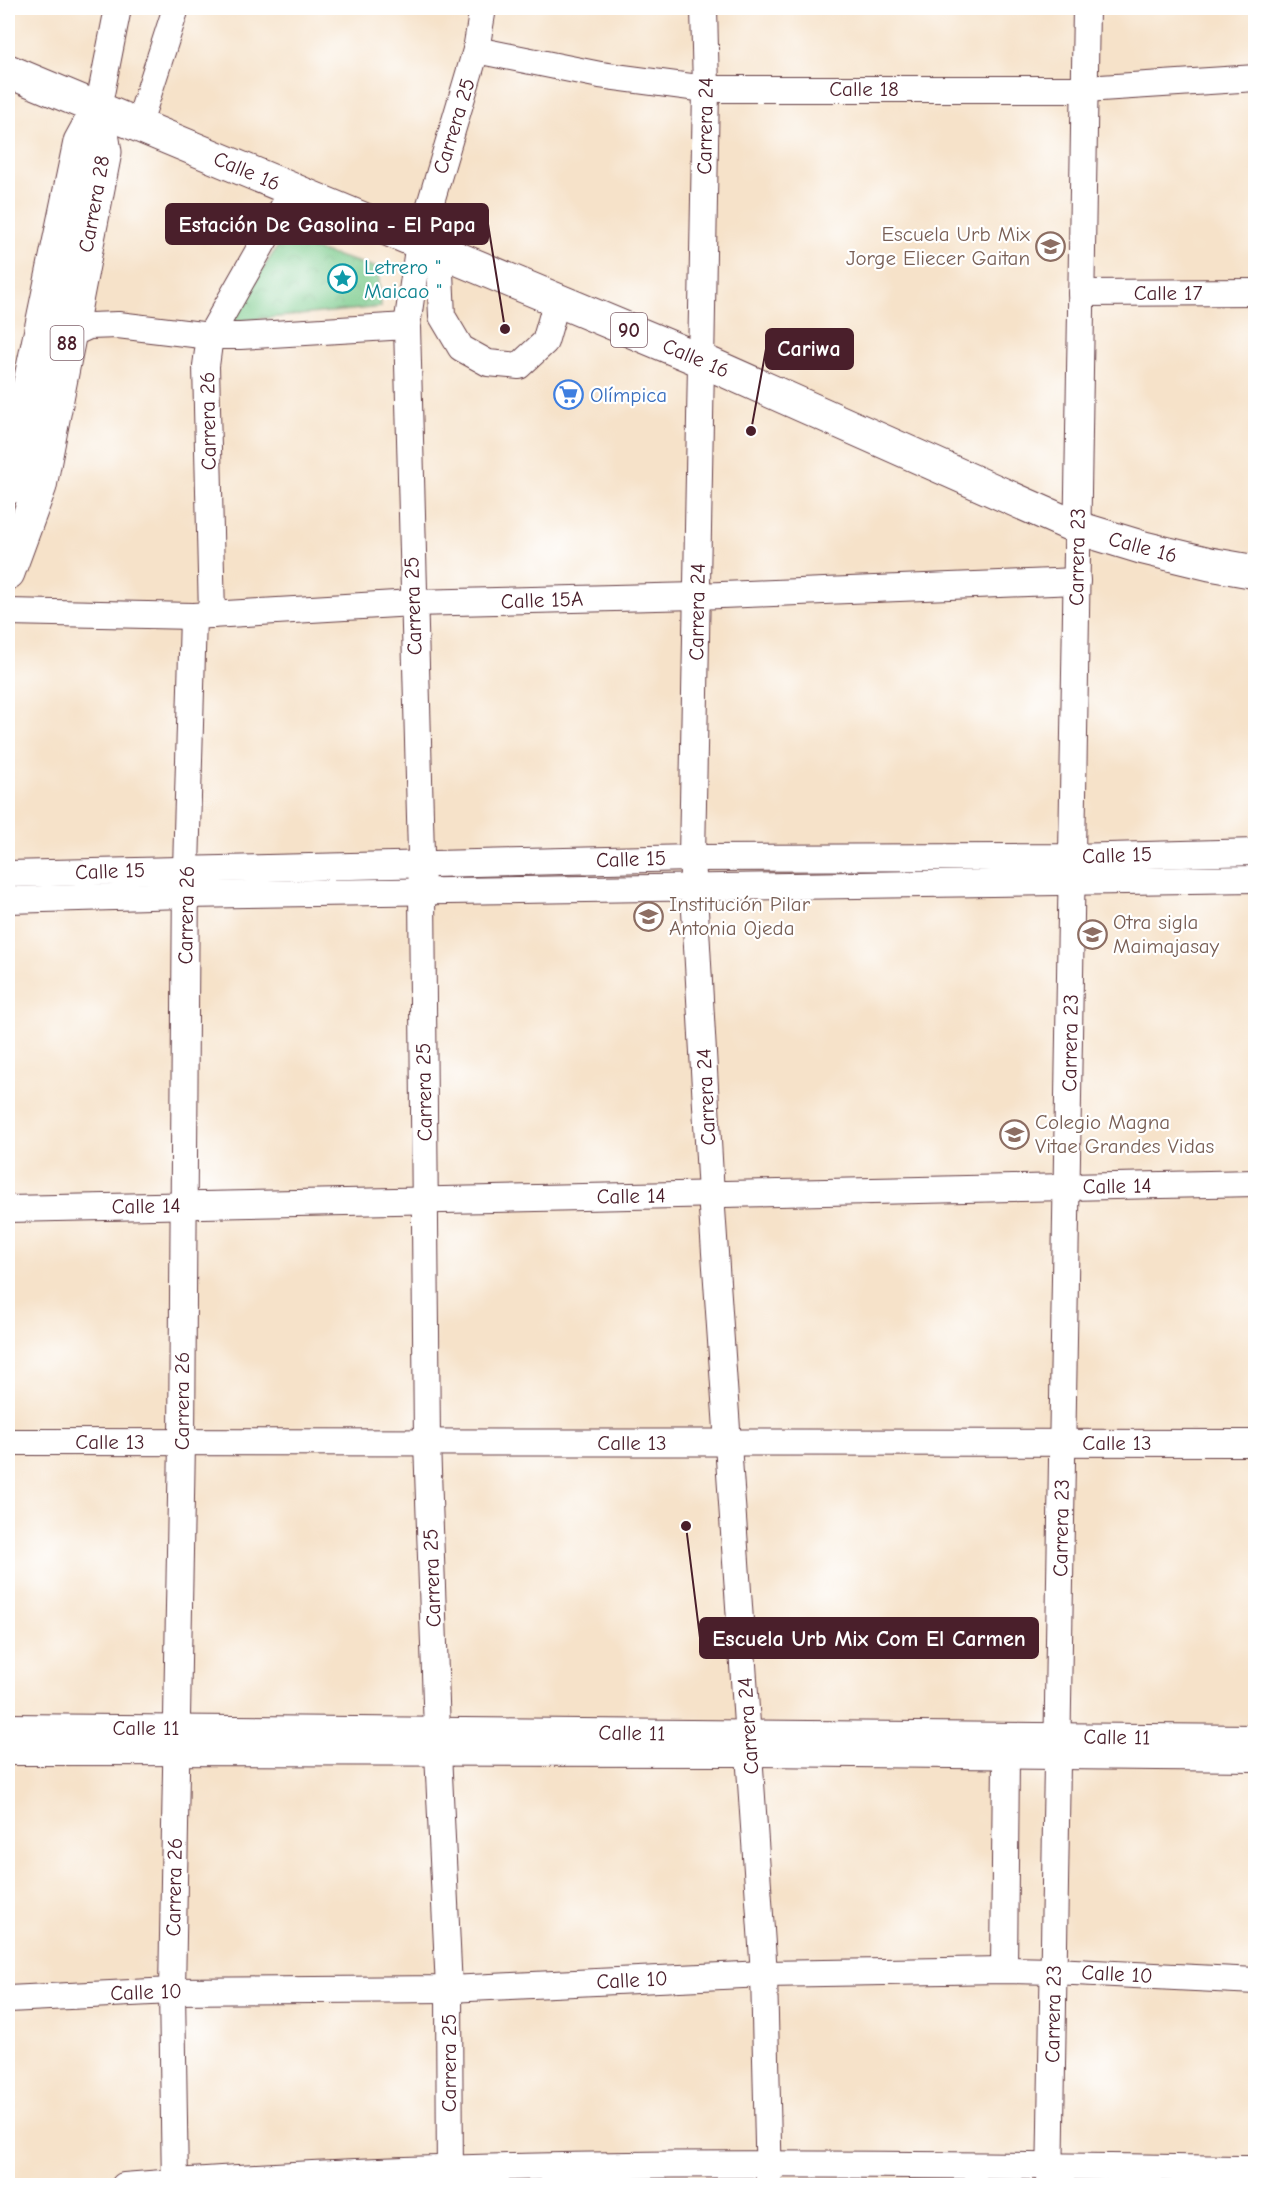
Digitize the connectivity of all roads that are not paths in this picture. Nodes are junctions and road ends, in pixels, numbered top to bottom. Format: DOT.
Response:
graph roads {
  1 [pos="118,8"];
  2 [pos="176,8"];
  3 [pos="483,8"];
  4 [pos="704,8"];
  5 [pos="1086,8"];
  6 [pos="476,50"];
  7 [pos="8,71"];
  8 [pos="1256,78"];
  9 [pos="706,89"];
  10 [pos="1085,89"];
  11 [pos="98,109"];
  12 [pos="138,126"];
  13 [pos="293,190"];
  14 [pos="429,247"];
  15 [pos="1256,292"];
  16 [pos="1082,293"];
  17 [pos="557,300"];
  18 [pos="407,327"];
  19 [pos="69,335"];
  20 [pos="210,336"];
  21 [pos="701,360"];
  22 [pos="8,488"];
  23 [pos="1078,528"];
  24 [pos="1256,572"];
  25 [pos="8,573"];
  26 [pos="1077,581"];
  27 [pos="697,596"];
  28 [pos="413,603"];
  29 [pos="8,612"];
  30 [pos="202,615"];
  31 [pos="1256,852"];
  32 [pos="1072,857"];
  33 [pos="692,858"];
  34 [pos="421,865"];
  35 [pos="186,869"];
  36 [pos="8,874"];
  37 [pos="1256,879"];
  38 [pos="1072,884"];
  39 [pos="694,888"];
  40 [pos="422,892"];
  41 [pos="186,895"];
  42 [pos="8,900"];
  43 [pos="1256,1183"];
  44 [pos="1067,1187"];
  45 [pos="711,1194"];
  46 [pos="425,1200"];
  47 [pos="183,1206"];
  48 [pos="8,1209"];
  49 [pos="8,1442"];
  50 [pos="182,1442"];
  51 [pos="427,1442"];
  52 [pos="729,1443"];
  53 [pos="1063,1443"];
  54 [pos="1256,1443"];
  55 [pos="8,1727"];
  56 [pos="1256,1738"];
  57 [pos="176,1740"];
  58 [pos="439,1742"];
  59 [pos="749,1743"];
  60 [pos="1058,1746"];
  61 [pos="8,1752"];
  62 [pos="1006,1757"];
  63 [pos="1256,1758"];
  64 [pos="1004,1970"];
  65 [pos="1054,1971"];
  66 [pos="764,1974"];
  67 [pos="1256,1981"];
  68 [pos="449,1989"];
  69 [pos="172,1990"];
  70 [pos="8,1998"];
  71 [pos="1256,2169"];
  72 [pos="769,2175"];
  73 [pos="1051,2176"];
  74 [pos="449,2177"];
  75 [pos="175,2183"];
  76 [pos="124,2186"];
  1 -- 11 [label="street"];
  2 -- 12 [label="street"];
  3 -- 6 [label="street, Carrera 25"];
  4 -- 9 [label="street, Carrera 24"];
  5 -- 10 [label="street, Carrera 23"];
  6 -- 9 [label="street, Calle 18"];
  6 -- 14 [label="street, Carrera 25"];
  7 -- 11 [label="highway, Calle 16 / 90"];
  8 -- 10 [label="street, Calle 18"];
  9 -- 10 [label="street, Calle 18"];
  9 -- 21 [label="street, Carrera 24"];
  10 -- 16 [label="street, Carrera 23"];
  11 -- 12 [label="highway, Calle 16 / 90"];
  11 -- 19 [label="highway, Carrera 28 / 88"];
  11 -- 22 [label="highway, Carrera 28 / 88"];
  12 -- 13 [label="highway, Calle 16 / 90"];
  13 -- 14 [label="highway, Calle 16 / 90"];
  13 -- 20 [label="street"];
  14 -- 17 [label="highway, Calle 16 / 90"];
  14 -- 17 [label="street"];
  14 -- 18 [label="street, Carrera 25"];
  15 -- 16 [label="street, Calle 17"];
  16 -- 23 [label="street, Carrera 23"];
  17 -- 21 [label="highway, Calle 16 / 90"];
  18 -- 20 [label="street"];
  18 -- 28 [label="street, Carrera 25"];
  19 -- 20 [label="street"];
  19 -- 25 [label="highway, Carrera 28 / 88"];
  20 -- 30 [label="street, Carrera 26"];
  21 -- 23 [label="highway, Calle 16 / 90"];
  21 -- 27 [label="street, Carrera 24"];
  23 -- 24 [label="highway, Calle 16 / 90"];
  23 -- 26 [label="street, Carrera 23"];
  26 -- 27 [label="street, Calle 15A"];
  26 -- 32 [label="street, Carrera 23"];
  27 -- 28 [label="street, Calle 15A"];
  27 -- 33 [label="street, Carrera 24"];
  28 -- 30 [label="street, Calle 15A"];
  28 -- 34 [label="street, Carrera 25"];
  29 -- 30 [label="street, Calle 15A"];
  30 -- 35 [label="street, Carrera 26"];
  31 -- 32 [label="street, Calle 15"];
  32 -- 33 [label="street, Calle 15"];
  32 -- 38 [label="street, Carrera 23"];
  33 -- 34 [label="street, Calle 15"];
  33 -- 39 [label="street, Carrera 24"];
  34 -- 35 [label="street, Calle 15"];
  34 -- 40 [label="street, Carrera 25"];
  35 -- 36 [label="street, Calle 15"];
  35 -- 41 [label="street, Carrera 26"];
  37 -- 38 [label="street, Calle 15"];
  38 -- 39 [label="street, Calle 15"];
  38 -- 44 [label="street, Carrera 23"];
  39 -- 40 [label="street, Calle 15"];
  39 -- 45 [label="street, Carrera 24"];
  40 -- 41 [label="street, Calle 15"];
  40 -- 46 [label="street, Carrera 25"];
  41 -- 42 [label="street, Calle 15"];
  41 -- 47 [label="street, Carrera 26"];
  43 -- 44 [label="street, Calle 14"];
  44 -- 45 [label="street, Calle 14"];
  44 -- 53 [label="street, Carrera 23"];
  45 -- 46 [label="street, Calle 14"];
  45 -- 52 [label="street, Carrera 24"];
  46 -- 47 [label="street, Calle 14"];
  46 -- 51 [label="street, Carrera 25"];
  47 -- 48 [label="street, Calle 14"];
  47 -- 50 [label="street, Carrera 26"];
  49 -- 50 [label="street, Calle 13"];
  50 -- 51 [label="street, Calle 13"];
  50 -- 57 [label="street, Carrera 26"];
  51 -- 52 [label="street, Calle 13"];
  51 -- 58 [label="street, Carrera 25"];
  52 -- 53 [label="street, Calle 13"];
  52 -- 59 [label="street, Carrera 24"];
  53 -- 54 [label="street, Calle 13"];
  53 -- 60 [label="street, Carrera 23"];
  55 -- 57 [label="street, Calle 11"];
  56 -- 60 [label="street, Calle 11"];
  57 -- 58 [label="street, Calle 11"];
  57 -- 61 [label="street, Calle 11"];
  57 -- 69 [label="street, Carrera 26"];
  58 -- 59 [label="street, Calle 11"];
  58 -- 68 [label="street, Carrera 25"];
  59 -- 60 [label="street, Calle 11"];
  59 -- 62 [label="street, Calle 11"];
  59 -- 66 [label="street, Carrera 24"];
  60 -- 62 [label="street, Calle 11"];
  60 -- 63 [label="street, Calle 11"];
  60 -- 65 [label="street, Carrera 23"];
  62 -- 64 [label="street"];
  64 -- 65 [label="street, Calle 10"];
  64 -- 66 [label="street, Calle 10"];
  65 -- 67 [label="street, Calle 10"];
  65 -- 73 [label="street, Carrera 23"];
  66 -- 68 [label="street, Calle 10"];
  66 -- 72 [label="street, Carrera 24"];
  68 -- 69 [label="street, Calle 10"];
  68 -- 74 [label="street, Carrera 25"];
  69 -- 70 [label="street, Calle 10"];
  69 -- 75 [label="street, Carrera 26"];
  71 -- 73 [label="street"];
  72 -- 73 [label="street"];
  72 -- 74 [label="street"];
  74 -- 75 [label="street"];
  75 -- 76 [label="street"];
}
